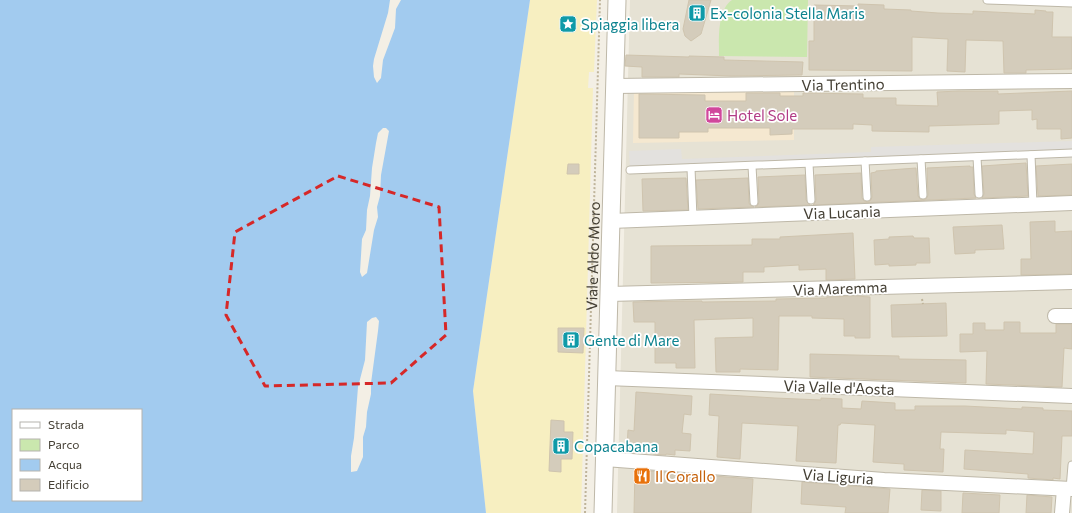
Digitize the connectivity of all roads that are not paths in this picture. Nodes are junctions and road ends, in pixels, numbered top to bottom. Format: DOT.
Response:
graph roads {
  1 [pos="617,0"];
  2 [pos="987,0"];
  3 [pos="1072,3"];
  4 [pos="1072,81"];
  5 [pos="614,86"];
  6 [pos="1072,154"];
  7 [pos="1031,155"];
  8 [pos="977,157"];
  9 [pos="921,159"];
  10 [pos="865,161"];
  11 [pos="809,164"];
  12 [pos="752,166"];
  13 [pos="691,168"];
  14 [pos="630,170"];
  15 [pos="979,194"];
  16 [pos="923,195"];
  17 [pos="867,197"];
  18 [pos="811,200"];
  19 [pos="754,202"];
  20 [pos="1072,203"];
  21 [pos="1033,205"];
  22 [pos="693,218"];
  23 [pos="611,221"];
  24 [pos="1072,282"];
  25 [pos="609,294"];
  26 [pos="1055,316"];
  27 [pos="1072,316"];
  28 [pos="606,378"];
  29 [pos="1072,396"];
  30 [pos="605,458"];
  31 [pos="1072,465"];
  32 [pos="1069,489"];
  33 [pos="603,513"];
  34 [pos="1062,513"];
  1 -- 5 [label="street, Viale Aldo Moro"];
  2 -- 3 [label="lane"];
  4 -- 5 [label="street, Via Trentino"];
  5 -- 23 [label="street, Viale Aldo Moro"];
  6 -- 7 [label="lane"];
  7 -- 8 [label="lane"];
  7 -- 21 [label="lane"];
  8 -- 9 [label="lane"];
  8 -- 15 [label="lane"];
  9 -- 10 [label="lane"];
  9 -- 16 [label="lane"];
  10 -- 11 [label="lane"];
  10 -- 17 [label="lane"];
  11 -- 12 [label="lane"];
  11 -- 18 [label="lane"];
  12 -- 13 [label="lane"];
  12 -- 19 [label="lane"];
  13 -- 14 [label="lane"];
  13 -- 22 [label="lane"];
  20 -- 21 [label="street, Via Lucania"];
  21 -- 22 [label="street, Via Lucania"];
  22 -- 23 [label="street, Via Lucania"];
  23 -- 25 [label="street, Viale Aldo Moro"];
  24 -- 25 [label="street, Via Maremma"];
  25 -- 28 [label="street, Viale Aldo Moro"];
  26 -- 27 [label="street"];
  28 -- 29 [label="street, Via Valle d'Aosta"];
  28 -- 30 [label="street, Viale Aldo Moro"];
  30 -- 32 [label="street, Via Liguria"];
  30 -- 33 [label="street, Viale Aldo Moro"];
  31 -- 32 [label="lane"];
  32 -- 34 [label="street"];
}
